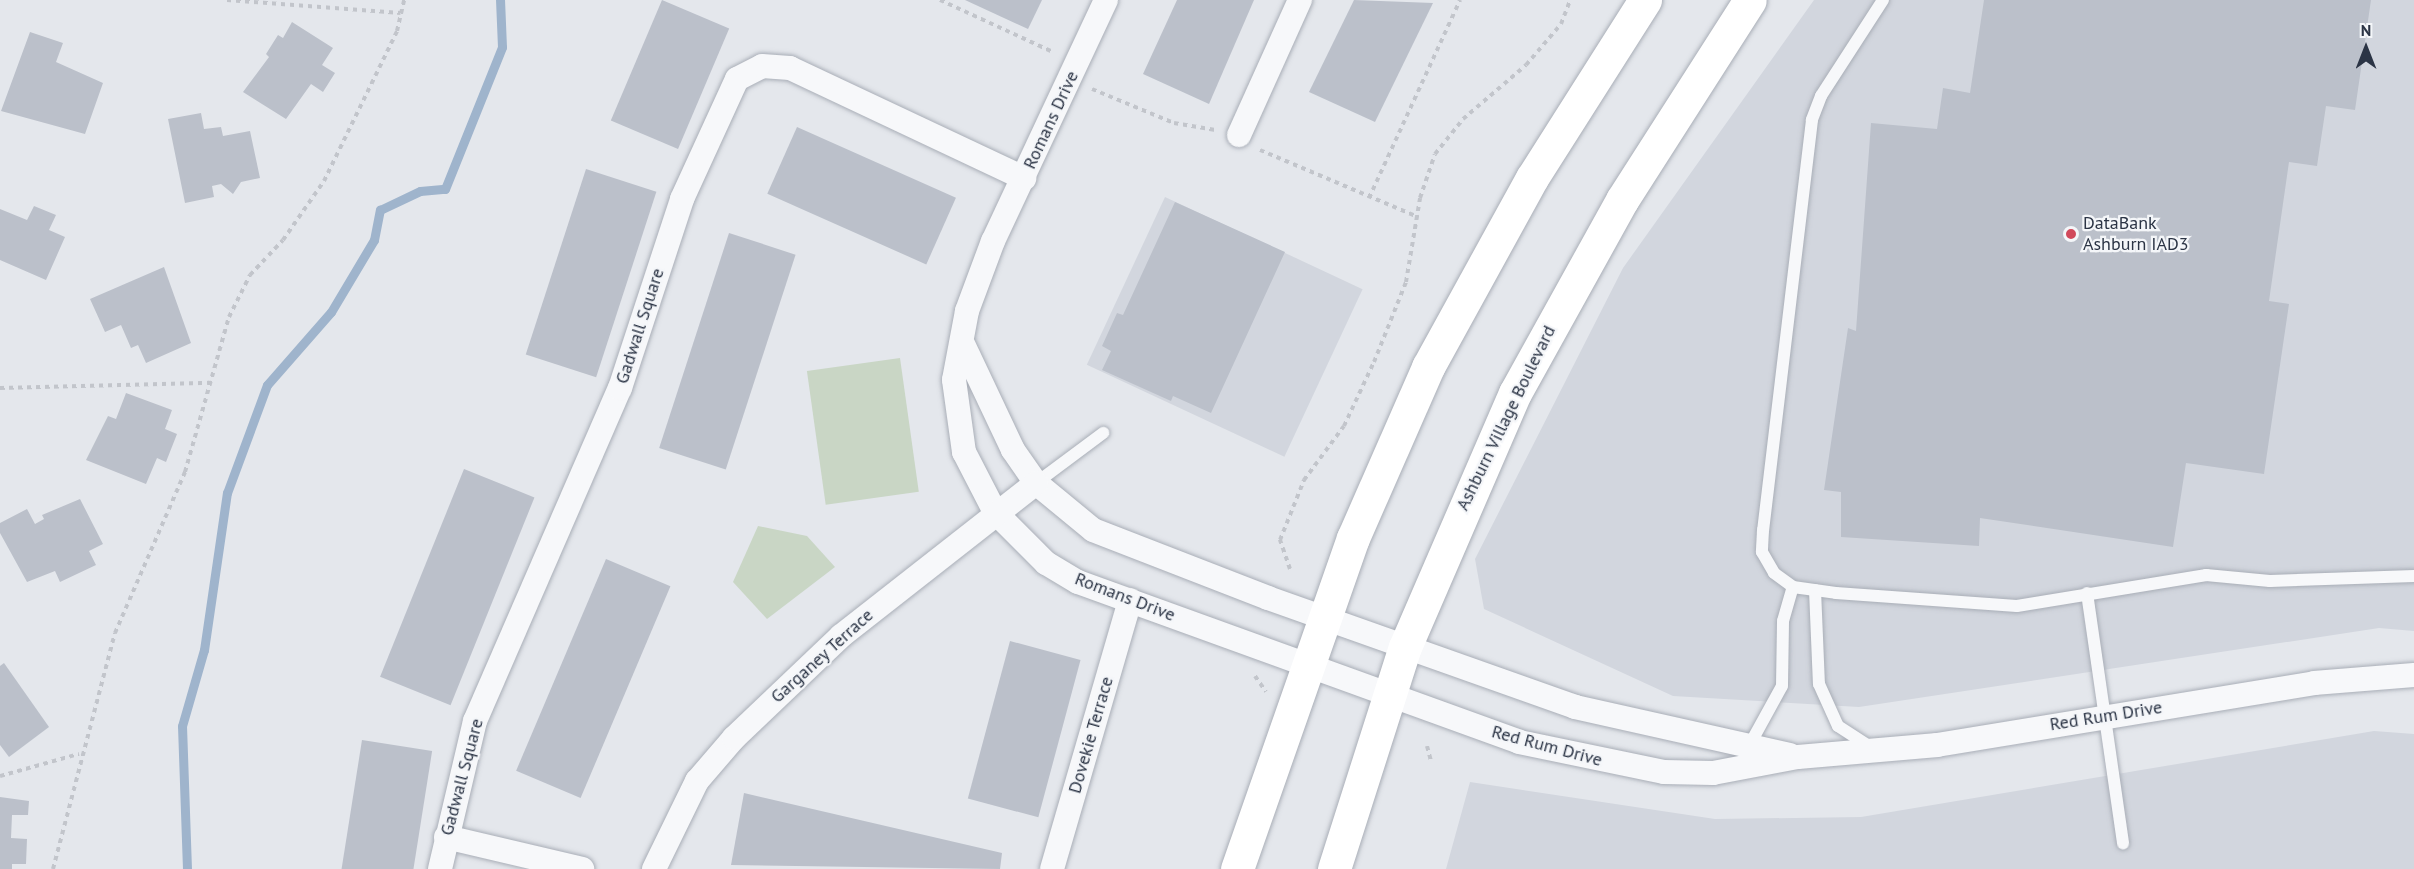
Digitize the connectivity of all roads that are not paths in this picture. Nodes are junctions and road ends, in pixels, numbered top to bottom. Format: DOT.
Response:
graph roads {
  1 [pos="1106,0"];
  2 [pos="1300,0"];
  3 [pos="1645,0"];
  4 [pos="1750,0"];
  5 [pos="1883,0"];
  6 [pos="1238,138"];
  7 [pos="1024,178"];
  8 [pos="962,342"];
  9 [pos="1103,433"];
  10 [pos="1036,483"];
  11 [pos="995,512"];
  12 [pos="2414,576"];
  13 [pos="1793,587"];
  14 [pos="1815,590"];
  15 [pos="2087,593"];
  16 [pos="1130,600"];
  17 [pos="1323,617"];
  18 [pos="1405,647"];
  19 [pos="1306,663"];
  20 [pos="2414,675"];
  21 [pos="1388,693"];
  22 [pos="2104,716"];
  23 [pos="1749,746"];
  24 [pos="1876,750"];
  25 [pos="1798,757"];
  26 [pos="446,837"];
  27 [pos="2123,843"];
  28 [pos="440,869"];
  29 [pos="582,869"];
  30 [pos="654,869"];
  31 [pos="1052,869"];
  32 [pos="1237,869"];
  33 [pos="1334,869"];
  1 -- 7 [label="street, Romans Drive"];
  2 -- 6 [label="street"];
  3 -- 17 [label="main road"];
  4 -- 18 [label="main road, Ashburn Village Boulevard"];
  5 -- 13 [label="lane"];
  7 -- 8 [label="street, Romans Drive"];
  7 -- 26 [label="street, Gadwall Square"];
  8 -- 10 [label="street"];
  8 -- 11 [label="street, Romans Drive"];
  9 -- 10 [label="lane"];
  10 -- 11 [label="street, Garganey Terrace"];
  10 -- 17 [label="street"];
  11 -- 16 [label="street, Romans Drive"];
  11 -- 30 [label="street, Garganey Terrace"];
  12 -- 15 [label="lane"];
  13 -- 14 [label="lane"];
  13 -- 23 [label="lane"];
  14 -- 15 [label="lane"];
  14 -- 24 [label="lane"];
  15 -- 22 [label="lane"];
  16 -- 19 [label="street, Romans Drive"];
  16 -- 31 [label="street, Dovekie Terrace"];
  17 -- 18 [label="street, Red Rum Drive"];
  17 -- 19 [label="main road"];
  18 -- 21 [label="main road, Ashburn Village Boulevard"];
  18 -- 23 [label="street, Red Rum Drive"];
  19 -- 21 [label="street, Red Rum Drive"];
  19 -- 32 [label="main road"];
  20 -- 22 [label="street, Red Rum Drive"];
  21 -- 25 [label="street, Red Rum Drive"];
  21 -- 33 [label="main road, Ashburn Village Boulevard"];
  22 -- 24 [label="street, Red Rum Drive"];
  22 -- 27 [label="lane"];
  23 -- 25 [label="street, Red Rum Drive"];
  24 -- 25 [label="street, Red Rum Drive"];
  26 -- 28 [label="street, Gadwall Square"];
  26 -- 29 [label="street"];
}
